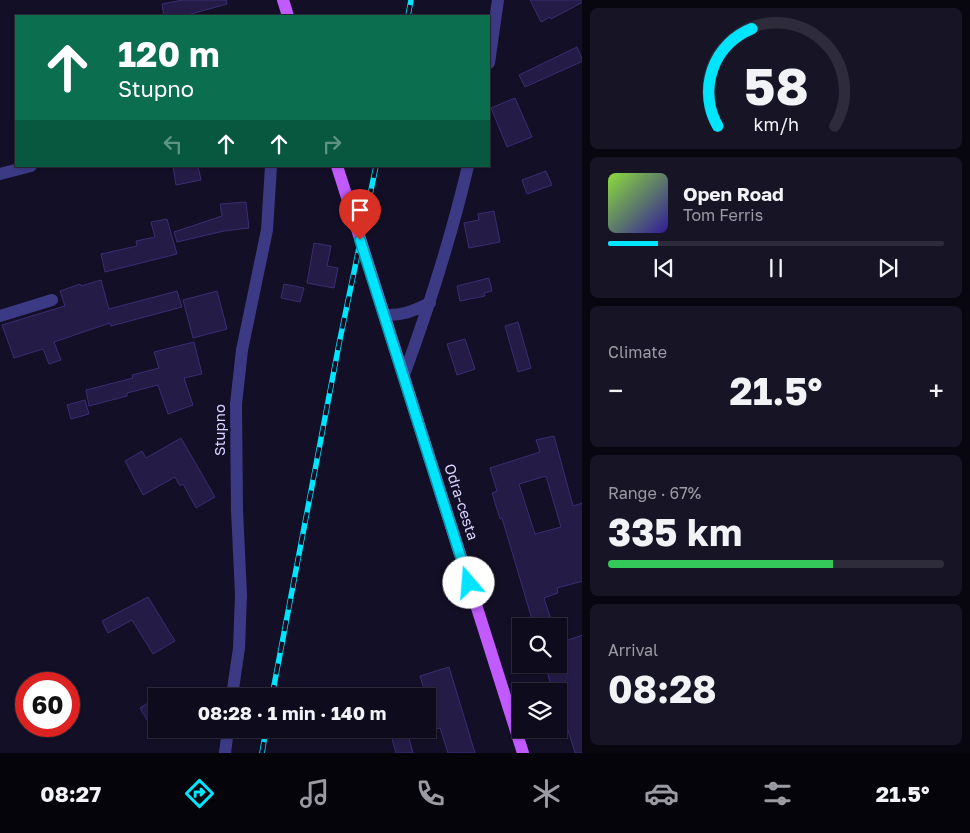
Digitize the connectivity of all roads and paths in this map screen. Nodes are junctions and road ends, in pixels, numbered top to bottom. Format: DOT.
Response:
graph roads {
  1 [pos="283,0"];
  2 [pos="498,0"];
  3 [pos="288,15"];
  4 [pos="490,56"];
  5 [pos="27,167"];
  6 [pos="271,167"];
  7 [pos="337,167"];
  8 [pos="468,167"];
  9 [pos="0,174"];
  10 [pos="52,300"];
  11 [pos="430,302"];
  12 [pos="384,315"];
  13 [pos="0,316"];
  14 [pos="404,376"];
  15 [pos="233,688"];
  16 [pos="227,738"];
  17 [pos="225,753"];
  18 [pos="523,753"];
  1 -- 3 [label="main road"];
  2 -- 4 [label="street"];
  5 -- 9 [label="street"];
  6 -- 15 [label="street, Stupno"];
  7 -- 12 [label="main road, Odra-cesta"];
  8 -- 11 [label="street"];
  10 -- 13 [label="street"];
  11 -- 12 [label="street"];
  11 -- 14 [label="street"];
  12 -- 14 [label="main road, Odra-cesta"];
  14 -- 18 [label="main road, Odra-cesta"];
  16 -- 17 [label="street"];
}
